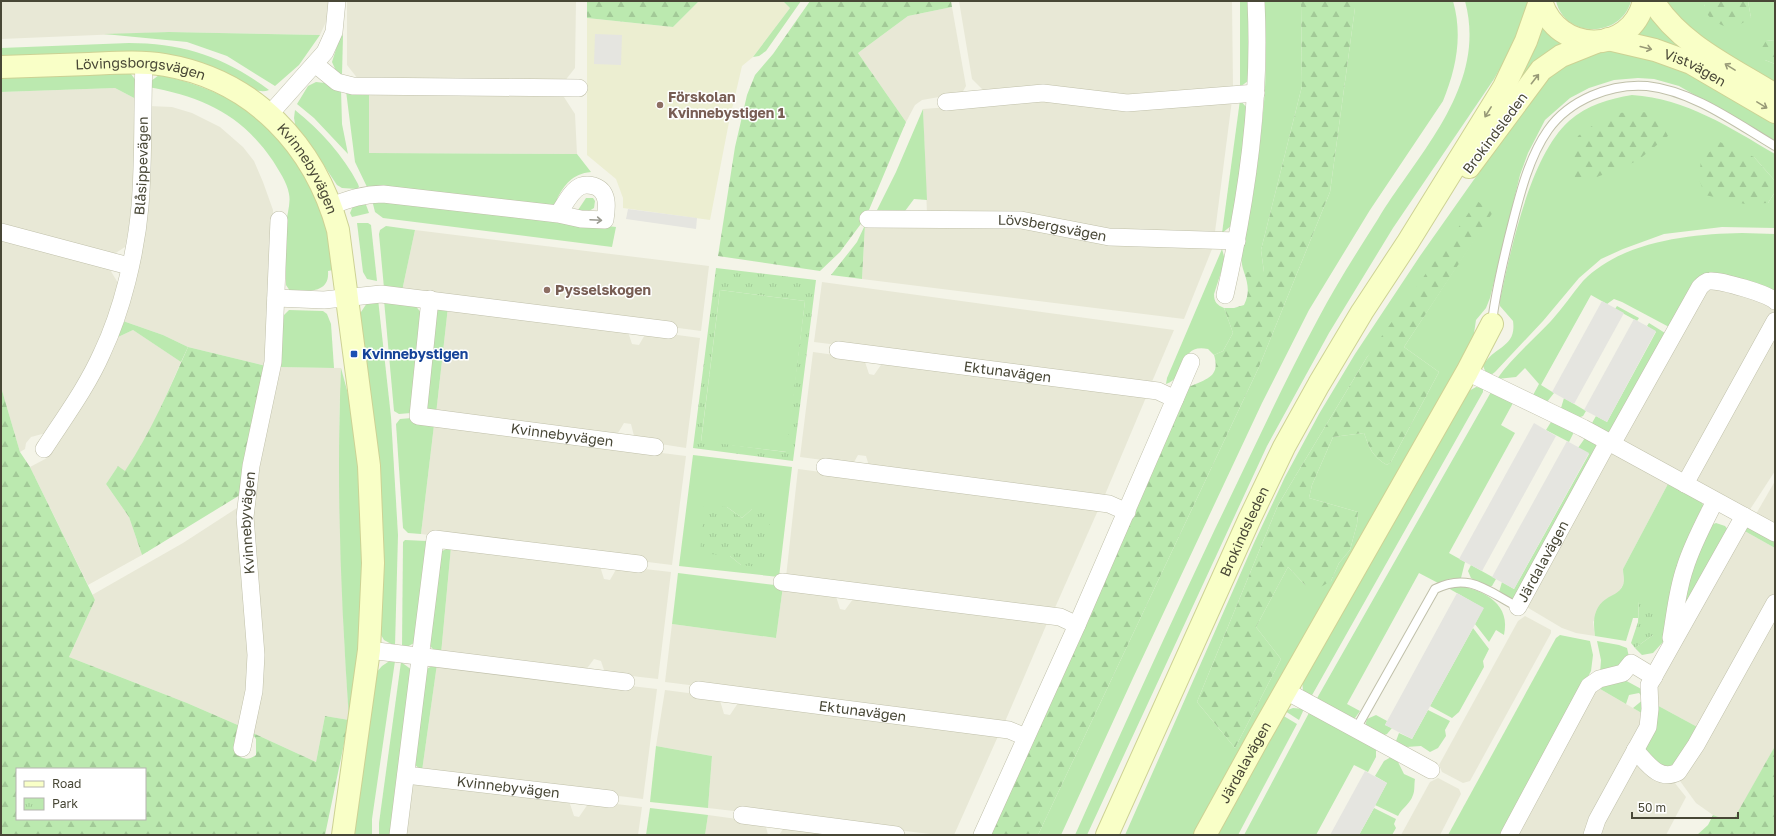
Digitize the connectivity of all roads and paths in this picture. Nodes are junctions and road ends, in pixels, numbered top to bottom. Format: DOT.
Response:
graph roads {
  1 [pos="337,1"];
  2 [pos="1256,1"];
  3 [pos="1541,1"];
  4 [pos="1644,1"];
  5 [pos="1653,1"];
  6 [pos="1602,41"];
  7 [pos="144,63"];
  8 [pos="315,64"];
  9 [pos="1,67"];
  10 [pos="579,88"];
  11 [pos="1256,93"];
  12 [pos="1775,95"];
  13 [pos="946,102"];
  14 [pos="1775,112"];
  15 [pos="269,115"];
  16 [pos="1775,146"];
  17 [pos="331,206"];
  18 [pos="558,214"];
  19 [pos="279,220"];
  20 [pos="868,220"];
  21 [pos="1,232"];
  22 [pos="1237,241"];
  23 [pos="1408,242"];
  24 [pos="129,266"];
  25 [pos="1224,295"];
  26 [pos="347,297"];
  27 [pos="276,298"];
  28 [pos="430,299"];
  29 [pos="1775,301"];
  30 [pos="1775,321"];
  31 [pos="1492,324"];
  32 [pos="669,330"];
  33 [pos="838,350"];
  34 [pos="1191,362"];
  35 [pos="1467,372"];
  36 [pos="1175,398"];
  37 [pos="1610,443"];
  38 [pos="655,447"];
  39 [pos="44,449"];
  40 [pos="825,467"];
  41 [pos="1685,484"];
  42 [pos="1715,501"];
  43 [pos="1127,512"];
  44 [pos="1744,516"];
  45 [pos="1775,533"];
  46 [pos="639,564"];
  47 [pos="782,582"];
  48 [pos="1775,603"];
  49 [pos="1518,607"];
  50 [pos="1077,624"];
  51 [pos="1670,648"];
  52 [pos="369,650"];
  53 [pos="420,657"];
  54 [pos="1654,676"];
  55 [pos="626,682"];
  56 [pos="698,690"];
  57 [pos="1286,691"];
  58 [pos="1356,728"];
  59 [pos="1026,737"];
  60 [pos="242,748"];
  61 [pos="1635,750"];
  62 [pos="1431,770"];
  63 [pos="406,775"];
  64 [pos="610,799"];
  65 [pos="742,815"];
  66 [pos="343,835"];
  67 [pos="398,835"];
  68 [pos="896,835"];
  69 [pos="982,835"];
  70 [pos="1108,835"];
  71 [pos="1205,835"];
  72 [pos="1509,835"];
  73 [pos="1592,835"];
  1 -- 8 [label="street, Kvinnebyvägen"];
  2 -- 11 [label="street"];
  3 -- 6 [label="main road, Vistvägen"];
  3 -- 23 [label="main road, Brokindsleden, one-way"];
  4 -- 6 [label="main road, Brokindsleden"];
  12 -- 5 [label="main road, Vistvägen, one-way"];
  6 -- 14 [label="main road, Vistvägen, one-way"];
  23 -- 6 [label="main road, Brokindsleden, one-way"];
  7 -- 9 [label="main road, Lövingsborgsvägen"];
  7 -- 15 [label="main road, Lövingsborgsvägen"];
  7 -- 24 [label="street, Blåsippevägen"];
  8 -- 10 [label="street"];
  8 -- 15 [label="street, Kvinnebyvägen"];
  11 -- 13 [label="street"];
  11 -- 22 [label="street"];
  15 -- 17 [label="main road, Kvinnebyvägen"];
  16 -- 31 [label="lane"];
  17 -- 18 [label="street"];
  17 -- 26 [label="main road, Kvinnebyvägen"];
  19 -- 27 [label="street, Kvinnebyvägen"];
  20 -- 22 [label="street, Lövsbergsvägen"];
  21 -- 24 [label="street"];
  22 -- 25 [label="street"];
  23 -- 70 [label="main road, Brokindsleden"];
  24 -- 39 [label="street, Blåsippevägen"];
  26 -- 27 [label="street"];
  26 -- 28 [label="street"];
  26 -- 52 [label="main road, Kvinnebyvägen"];
  27 -- 60 [label="street, Kvinnebyvägen"];
  28 -- 32 [label="street"];
  28 -- 38 [label="street, Kvinnebyvägen"];
  29 -- 37 [label="street, Järdalavägen"];
  30 -- 41 [label="street"];
  31 -- 35 [label="main road, Järdalavägen"];
  33 -- 36 [label="street, Ektunavägen"];
  34 -- 36 [label="street"];
  35 -- 37 [label="street"];
  35 -- 57 [label="main road, Järdalavägen"];
  36 -- 43 [label="street"];
  37 -- 41 [label="street"];
  37 -- 49 [label="street, Järdalavägen"];
  40 -- 43 [label="street"];
  41 -- 42 [label="street"];
  42 -- 44 [label="street"];
  42 -- 51 [label="street"];
  43 -- 50 [label="street"];
  44 -- 45 [label="street"];
  44 -- 51 [label="street"];
  46 -- 53 [label="street"];
  47 -- 50 [label="street"];
  48 -- 61 [label="street"];
  49 -- 58 [label="lane, Järdalavägen"];
  50 -- 59 [label="street"];
  51 -- 54 [label="street"];
  52 -- 53 [label="street"];
  52 -- 66 [label="main road, Kvinnebyvägen"];
  53 -- 55 [label="street"];
  53 -- 63 [label="street"];
  54 -- 61 [label="street"];
  54 -- 72 [label="street"];
  56 -- 59 [label="street, Ektunavägen"];
  57 -- 58 [label="street"];
  57 -- 71 [label="main road, Järdalavägen"];
  58 -- 62 [label="street"];
  59 -- 69 [label="street"];
  61 -- 73 [label="street"];
  63 -- 64 [label="street, Kvinnebyvägen"];
  63 -- 67 [label="street"];
  65 -- 68 [label="street"];
}
